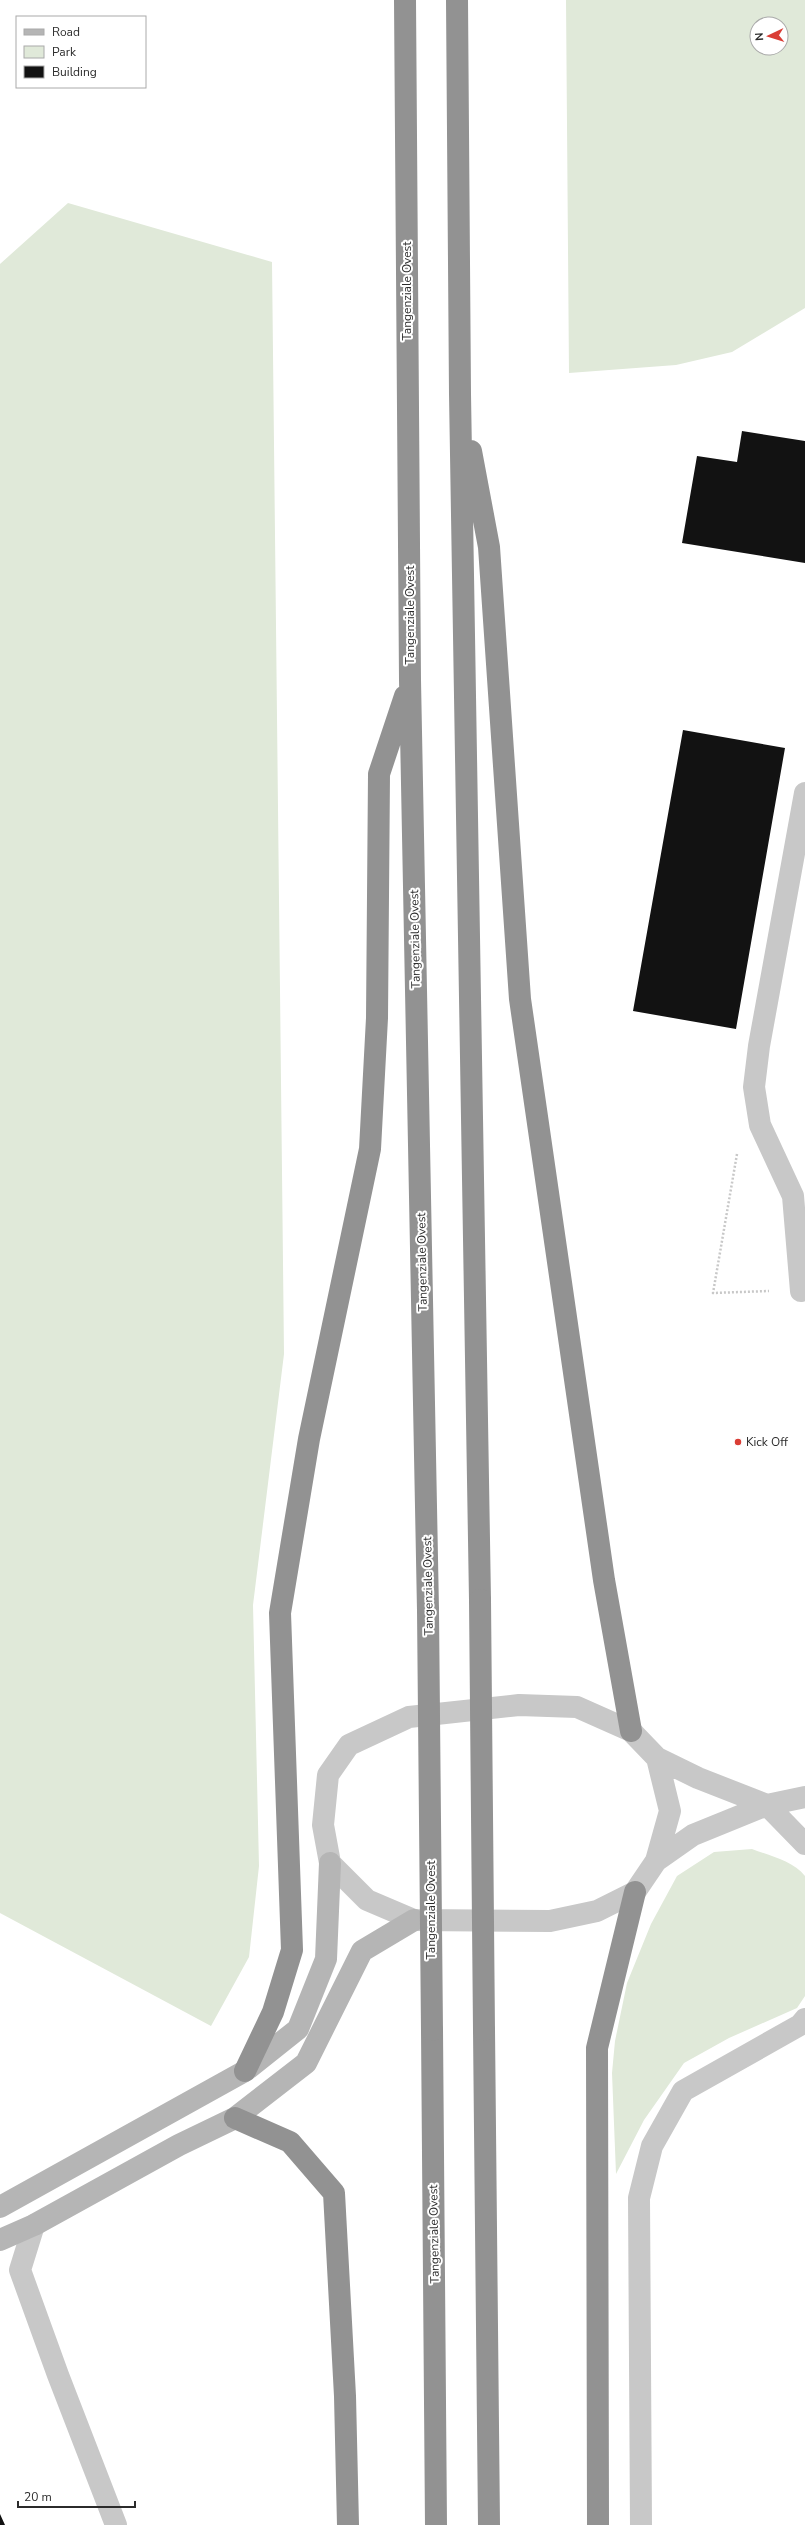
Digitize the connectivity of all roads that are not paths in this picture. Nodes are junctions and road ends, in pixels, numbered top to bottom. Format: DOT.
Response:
graph roads {
  1 [pos="405,0"];
  2 [pos="457,0"];
  3 [pos="460,394"];
  4 [pos="410,680"];
  5 [pos="805,793"];
  6 [pos="801,1290"];
  7 [pos="630,1731"];
  8 [pos="657,1758"];
  9 [pos="805,1797"];
  10 [pos="767,1805"];
  11 [pos="805,1844"];
  12 [pos="656,1861"];
  13 [pos="330,1863"];
  14 [pos="635,1892"];
  15 [pos="414,1920"];
  16 [pos="805,2019"];
  17 [pos="245,2071"];
  18 [pos="235,2118"];
  19 [pos="0,2207"];
  20 [pos="34,2225"];
  21 [pos="0,2240"];
  22 [pos="116,2525"];
  23 [pos="348,2525"];
  24 [pos="436,2525"];
  25 [pos="489,2525"];
  26 [pos="598,2525"];
  27 [pos="641,2525"];
  1 -- 4 [label="highway, Tangenziale Ovest"];
  2 -- 3 [label="highway"];
  3 -- 7 [label="highway"];
  3 -- 25 [label="highway, bridge"];
  4 -- 17 [label="highway"];
  4 -- 24 [label="highway, Tangenziale Ovest, bridge"];
  5 -- 6 [label="street"];
  7 -- 8 [label="street"];
  7 -- 13 [label="street"];
  8 -- 10 [label="street"];
  8 -- 12 [label="street"];
  9 -- 10 [label="street"];
  10 -- 11 [label="street"];
  10 -- 12 [label="street"];
  12 -- 14 [label="street"];
  13 -- 15 [label="street"];
  13 -- 17 [label="street"];
  14 -- 15 [label="street"];
  14 -- 26 [label="highway"];
  15 -- 18 [label="street"];
  16 -- 27 [label="street"];
  17 -- 19 [label="street"];
  18 -- 20 [label="street"];
  18 -- 23 [label="highway"];
  20 -- 21 [label="street"];
  20 -- 22 [label="street"];
}
